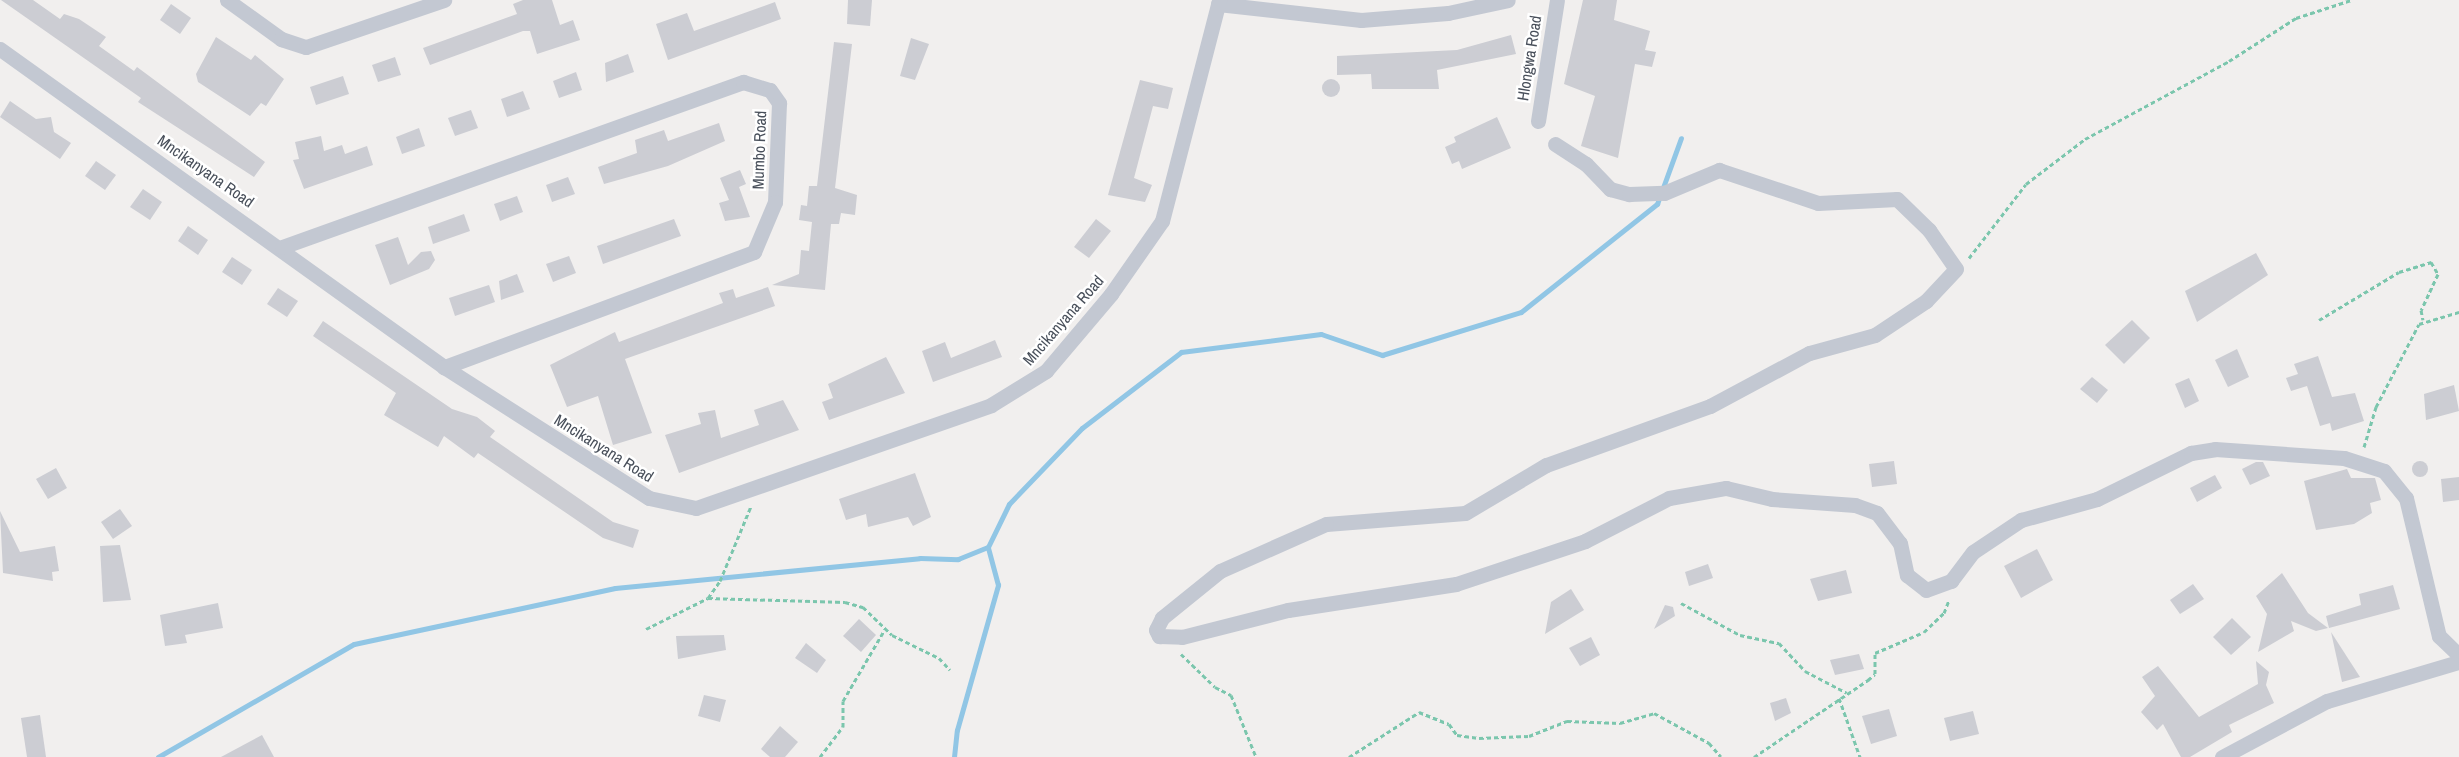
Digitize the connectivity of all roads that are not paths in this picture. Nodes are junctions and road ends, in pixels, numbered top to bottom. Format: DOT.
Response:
graph roads {
  1 [pos="227,0"];
  2 [pos="444,0"];
  3 [pos="1508,0"];
  4 [pos="1557,0"];
  5 [pos="1219,2"];
  6 [pos="0,49"];
  7 [pos="1538,122"];
  8 [pos="1555,144"];
  9 [pos="282,247"];
  10 [pos="444,366"];
  11 [pos="2459,655"];
  12 [pos="2459,662"];
  13 [pos="2222,757"];
  1 -- 2 [label="street"];
  3 -- 5 [label="street"];
  4 -- 7 [label="street, Hlongwa Road"];
  5 -- 10 [label="street, Mncikanyana Road"];
  6 -- 9 [label="street, Mncikanyana Road"];
  8 -- 11 [label="street"];
  9 -- 10 [label="street, Mncikanyana Road"];
  9 -- 10 [label="street, Mumbo Road"];
  12 -- 13 [label="street"];
}
